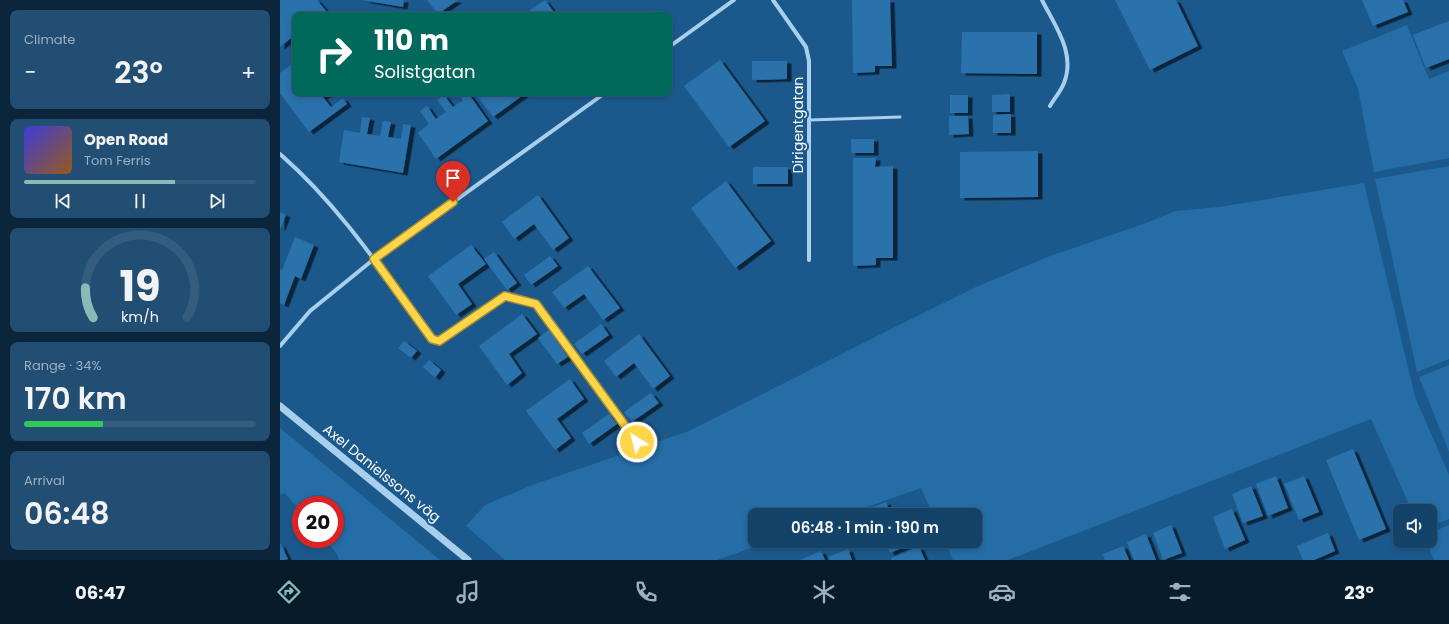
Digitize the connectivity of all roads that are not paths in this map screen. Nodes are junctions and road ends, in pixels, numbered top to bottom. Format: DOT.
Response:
graph roads {
  1 [pos="734,0"];
  2 [pos="773,0"];
  3 [pos="1042,0"];
  4 [pos="672,45"];
  5 [pos="601,96"];
  6 [pos="1050,106"];
  7 [pos="900,117"];
  8 [pos="809,120"];
  9 [pos="280,154"];
  10 [pos="374,259"];
  11 [pos="809,260"];
  12 [pos="439,341"];
  13 [pos="280,346"];
  14 [pos="280,406"];
  15 [pos="637,442"];
  16 [pos="468,560"];
  1 -- 4 [label="street"];
  2 -- 8 [label="street, Dirigentgatan"];
  3 -- 6 [label="street"];
  5 -- 10 [label="street"];
  7 -- 8 [label="lane"];
  8 -- 11 [label="street, Dirigentgatan"];
  9 -- 10 [label="street"];
  10 -- 12 [label="street"];
  10 -- 13 [label="street"];
  12 -- 15 [label="lane"];
  14 -- 16 [label="street, Axel Danielssons väg"];
}
